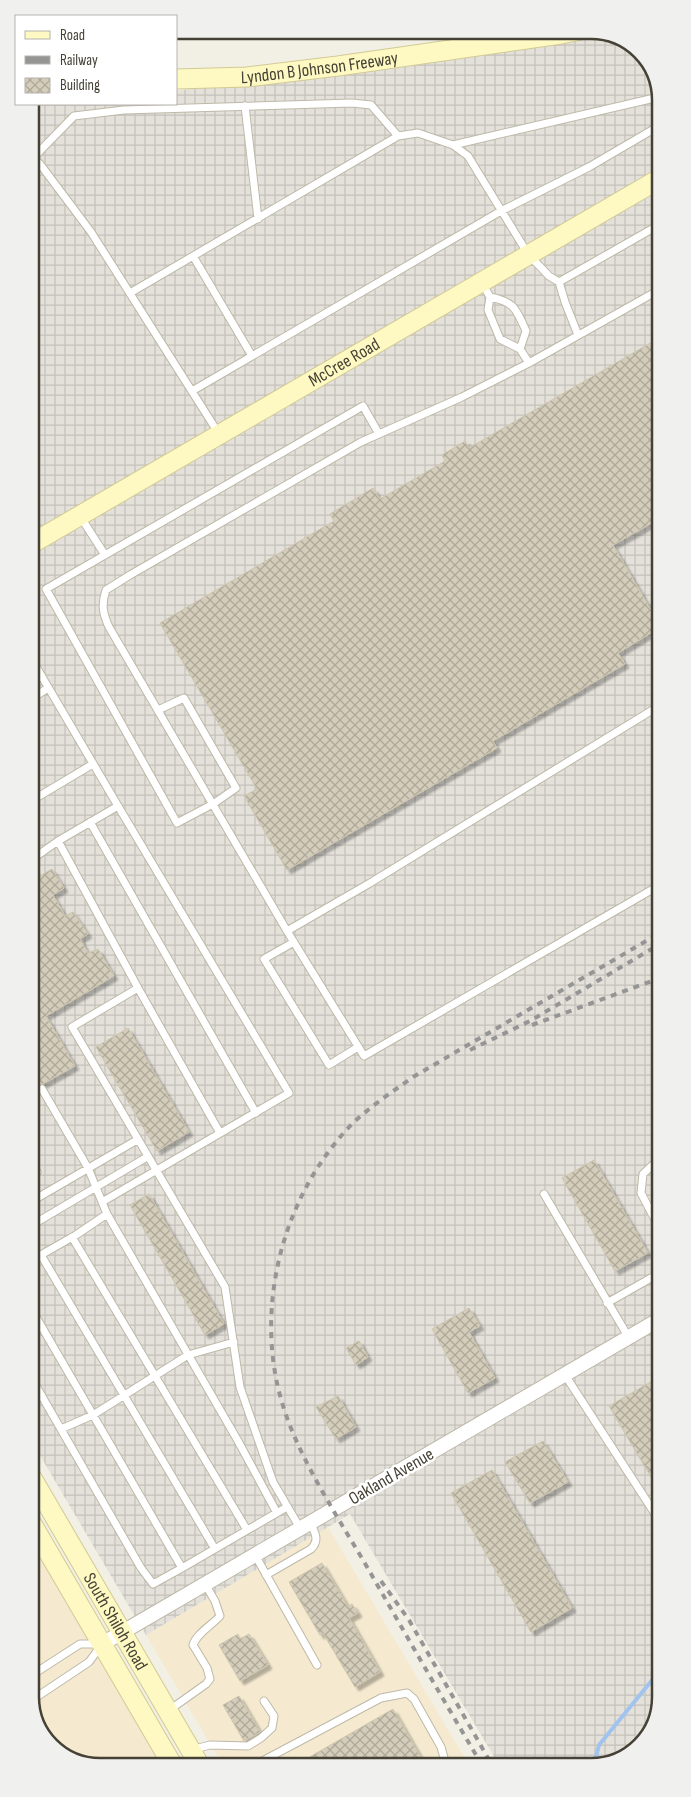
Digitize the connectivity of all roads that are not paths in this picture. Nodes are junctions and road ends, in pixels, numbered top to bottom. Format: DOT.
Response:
graph roads {
  1 [pos="526,39"];
  2 [pos="178,79"];
  3 [pos="652,98"];
  4 [pos="245,106"];
  5 [pos="652,130"];
  6 [pos="398,136"];
  7 [pos="453,145"];
  8 [pos="39,150"];
  9 [pos="39,163"];
  10 [pos="652,183"];
  11 [pos="501,211"];
  12 [pos="258,219"];
  13 [pos="652,229"];
  14 [pos="528,254"];
  15 [pos="193,256"];
  16 [pos="559,282"];
  17 [pos="486,289"];
  18 [pos="130,293"];
  19 [pos="652,294"];
  20 [pos="578,335"];
  21 [pos="520,349"];
  22 [pos="252,356"];
  23 [pos="529,363"];
  24 [pos="192,391"];
  25 [pos="220,434"];
  26 [pos="380,434"];
  27 [pos="80,516"];
  28 [pos="39,539"];
  29 [pos="105,555"];
  30 [pos="39,672"];
  31 [pos="48,688"];
  32 [pos="39,694"];
  33 [pos="158,710"];
  34 [pos="652,711"];
  35 [pos="93,764"];
  36 [pos="39,796"];
  37 [pos="213,804"];
  38 [pos="118,806"];
  39 [pos="90,822"];
  40 [pos="58,841"];
  41 [pos="39,854"];
  42 [pos="652,889"];
  43 [pos="287,932"];
  44 [pos="294,942"];
  45 [pos="138,988"];
  46 [pos="358,1047"];
  47 [pos="42,1089"];
  48 [pos="256,1113"];
  49 [pos="220,1133"];
  50 [pos="137,1140"];
  51 [pos="147,1157"];
  52 [pos="652,1166"];
  53 [pos="88,1168"];
  54 [pos="156,1172"];
  55 [pos="97,1186"];
  56 [pos="544,1194"];
  57 [pos="39,1197"];
  58 [pos="102,1202"];
  59 [pos="106,1214"];
  60 [pos="652,1214"];
  61 [pos="39,1221"];
  62 [pos="72,1237"];
  63 [pos="41,1255"];
  64 [pos="651,1278"];
  65 [pos="607,1303"];
  66 [pos="39,1322"];
  67 [pos="652,1324"];
  68 [pos="628,1338"];
  69 [pos="234,1342"];
  70 [pos="188,1355"];
  71 [pos="565,1375"];
  72 [pos="155,1376"];
  73 [pos="39,1391"];
  74 [pos="124,1395"];
  75 [pos="93,1415"];
  76 [pos="61,1429"];
  77 [pos="39,1490"];
  78 [pos="287,1507"];
  79 [pos="652,1509"];
  80 [pos="277,1513"];
  81 [pos="305,1525"];
  82 [pos="247,1530"];
  83 [pos="39,1536"];
  84 [pos="215,1549"];
  85 [pos="255,1554"];
  86 [pos="182,1568"];
  87 [pos="266,1576"];
  88 [pos="204,1584"];
  89 [pos="121,1632"];
  90 [pos="102,1644"];
  91 [pos="317,1665"];
  92 [pos="39,1670"];
  93 [pos="39,1695"];
  94 [pos="264,1701"];
  95 [pos="167,1711"];
  96 [pos="190,1750"];
  97 [pos="168,1758"];
  98 [pos="195,1758"];
  99 [pos="268,1758"];
  100 [pos="444,1758"];
  1 -- 2 [label="main road, Lyndon B Johnson Freeway"];
  3 -- 7 [label="lane"];
  4 -- 6 [label="lane"];
  4 -- 8 [label="lane"];
  4 -- 12 [label="lane"];
  5 -- 11 [label="lane"];
  6 -- 7 [label="lane"];
  6 -- 12 [label="lane"];
  7 -- 11 [label="lane"];
  9 -- 18 [label="lane"];
  10 -- 14 [label="main road, McCree Road"];
  11 -- 14 [label="lane"];
  11 -- 22 [label="lane"];
  12 -- 15 [label="lane"];
  13 -- 16 [label="lane"];
  14 -- 16 [label="lane"];
  14 -- 17 [label="main road, McCree Road"];
  15 -- 18 [label="lane"];
  15 -- 22 [label="lane"];
  16 -- 20 [label="lane"];
  17 -- 21 [label="lane"];
  17 -- 21 [label="lane"];
  17 -- 25 [label="main road, McCree Road"];
  18 -- 24 [label="lane"];
  19 -- 20 [label="lane"];
  20 -- 23 [label="lane"];
  21 -- 23 [label="lane"];
  22 -- 24 [label="lane"];
  23 -- 26 [label="lane"];
  24 -- 25 [label="lane"];
  25 -- 27 [label="main road, McCree Road"];
  26 -- 29 [label="lane"];
  26 -- 33 [label="lane"];
  27 -- 28 [label="main road, McCree Road"];
  27 -- 29 [label="lane"];
  29 -- 37 [label="lane"];
  30 -- 31 [label="lane"];
  31 -- 32 [label="lane"];
  31 -- 35 [label="lane"];
  33 -- 37 [label="lane"];
  33 -- 37 [label="lane"];
  34 -- 43 [label="lane"];
  35 -- 36 [label="lane"];
  35 -- 38 [label="lane"];
  37 -- 43 [label="lane"];
  38 -- 39 [label="lane"];
  38 -- 48 [label="lane"];
  39 -- 40 [label="lane"];
  39 -- 48 [label="lane"];
  40 -- 41 [label="lane"];
  40 -- 45 [label="lane"];
  42 -- 46 [label="lane"];
  43 -- 44 [label="lane"];
  44 -- 46 [label="lane"];
  44 -- 46 [label="lane"];
  45 -- 49 [label="lane"];
  45 -- 50 [label="lane"];
  47 -- 53 [label="lane"];
  48 -- 49 [label="lane"];
  49 -- 54 [label="lane"];
  50 -- 51 [label="lane"];
  50 -- 53 [label="lane"];
  51 -- 54 [label="lane"];
  51 -- 55 [label="lane"];
  52 -- 60 [label="lane"];
  53 -- 55 [label="lane"];
  53 -- 57 [label="lane"];
  54 -- 58 [label="lane"];
  54 -- 69 [label="lane"];
  55 -- 58 [label="lane"];
  55 -- 61 [label="lane"];
  56 -- 65 [label="lane"];
  58 -- 59 [label="lane"];
  59 -- 62 [label="lane"];
  59 -- 70 [label="lane"];
  62 -- 63 [label="lane"];
  62 -- 72 [label="lane"];
  63 -- 74 [label="lane"];
  64 -- 65 [label="lane"];
  65 -- 68 [label="lane"];
  66 -- 75 [label="lane"];
  67 -- 68 [label="street, Oakland Avenue"];
  68 -- 71 [label="street, Oakland Avenue"];
  69 -- 70 [label="lane"];
  69 -- 78 [label="lane"];
  70 -- 72 [label="lane"];
  70 -- 80 [label="lane"];
  71 -- 79 [label="lane"];
  71 -- 81 [label="street, Oakland Avenue"];
  72 -- 74 [label="lane"];
  72 -- 82 [label="lane"];
  73 -- 76 [label="lane"];
  74 -- 75 [label="lane"];
  74 -- 84 [label="lane"];
  75 -- 76 [label="lane"];
  75 -- 86 [label="lane"];
  76 -- 86 [label="lane"];
  77 -- 89 [label="main road, South Shiloh Road"];
  78 -- 80 [label="lane"];
  78 -- 81 [label="lane"];
  80 -- 82 [label="lane"];
  81 -- 85 [label="street, Oakland Avenue"];
  81 -- 87 [label="lane"];
  82 -- 84 [label="lane"];
  83 -- 90 [label="main road, South Shiloh Road"];
  84 -- 86 [label="lane"];
  85 -- 87 [label="lane"];
  85 -- 88 [label="street, Oakland Avenue"];
  87 -- 91 [label="lane"];
  88 -- 89 [label="street, Oakland Avenue"];
  88 -- 95 [label="lane"];
  89 -- 90 [label="street, Oakland Avenue"];
  89 -- 95 [label="main road, South Shiloh Road"];
  90 -- 92 [label="lane"];
  90 -- 93 [label="lane"];
  90 -- 97 [label="main road, South Shiloh Road"];
  94 -- 96 [label="lane"];
  95 -- 96 [label="main road, South Shiloh Road"];
  96 -- 98 [label="main road, South Shiloh Road"];
  99 -- 100 [label="lane"];
}
